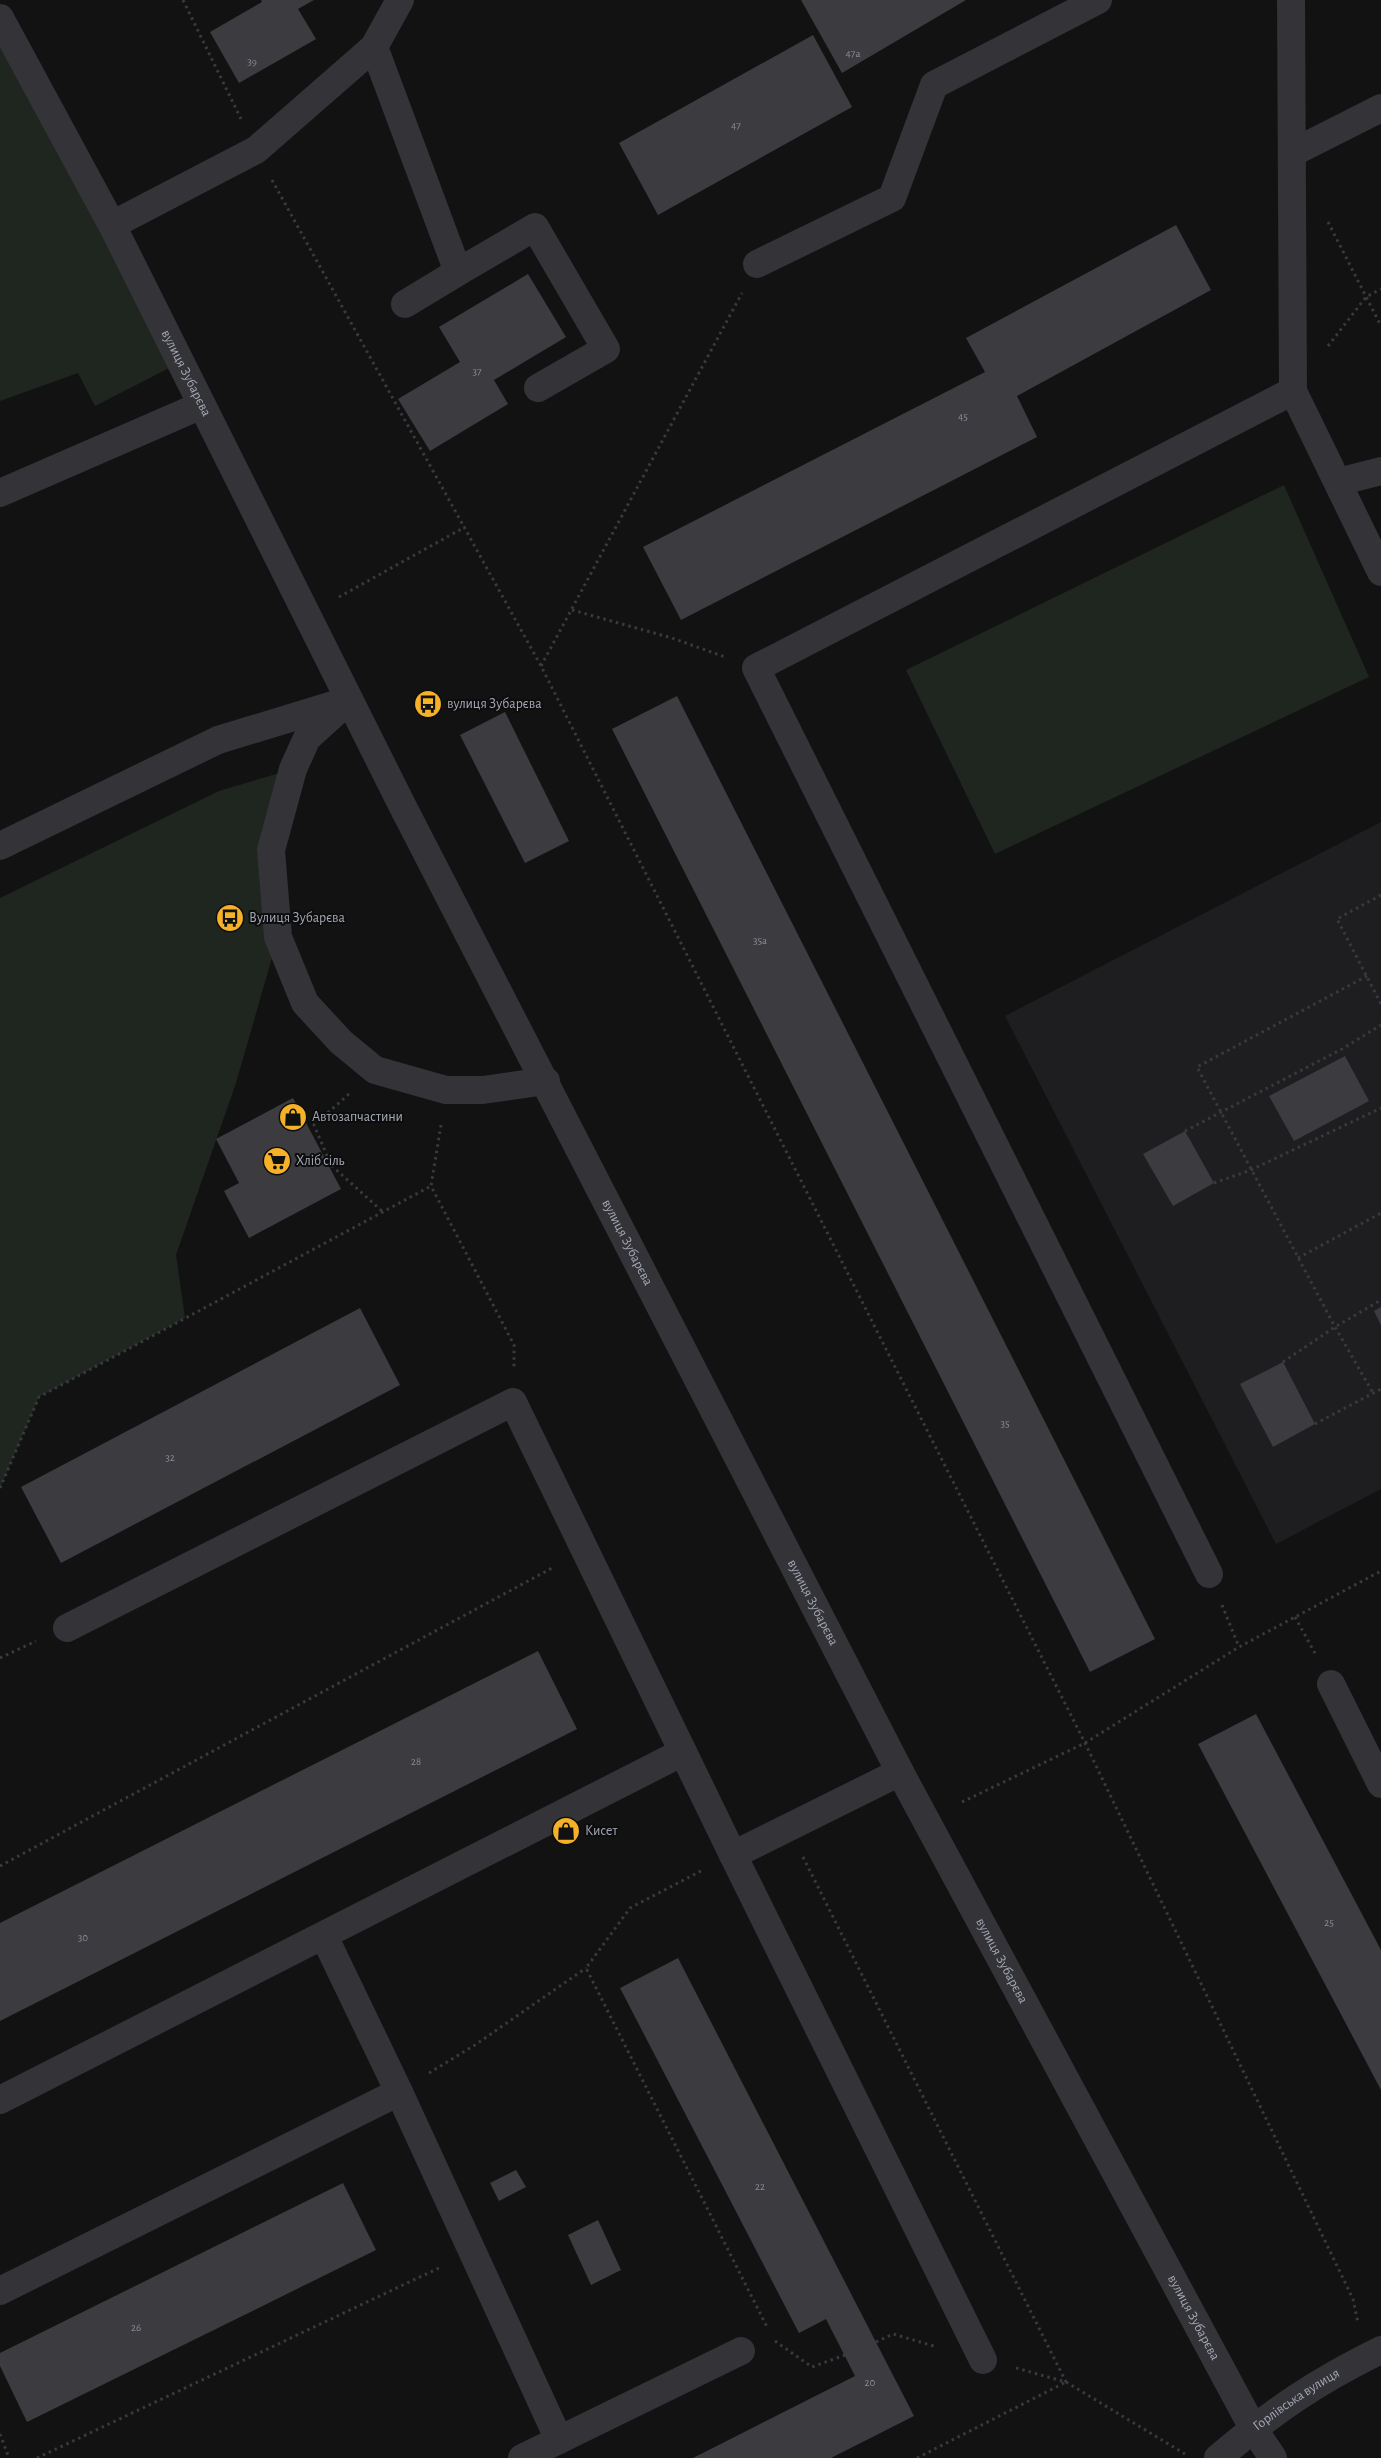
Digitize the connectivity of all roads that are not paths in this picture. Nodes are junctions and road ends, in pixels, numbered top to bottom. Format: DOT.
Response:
graph roads {
  1 [pos="400,0"];
  2 [pos="1098,0"];
  3 [pos="1291,0"];
  4 [pos="0,18"];
  5 [pos="374,47"];
  6 [pos="1381,108"];
  7 [pos="1292,153"];
  8 [pos="112,226"];
  9 [pos="757,264"];
  10 [pos="458,272"];
  11 [pos="405,304"];
  12 [pos="538,388"];
  13 [pos="1293,391"];
  14 [pos="202,405"];
  15 [pos="1381,471"];
  16 [pos="1338,482"];
  17 [pos="0,493"];
  18 [pos="1381,572"];
  19 [pos="349,700"];
  20 [pos="0,846"];
  21 [pos="546,1081"];
  22 [pos="1209,1574"];
  23 [pos="67,1628"];
  24 [pos="1331,1684"];
  25 [pos="683,1752"];
  26 [pos="900,1772"];
  27 [pos="1381,1784"];
  28 [pos="733,1855"];
  29 [pos="324,1936"];
  30 [pos="399,2092"];
  31 [pos="0,2100"];
  32 [pos="0,2291"];
  33 [pos="1381,2350"];
  34 [pos="741,2351"];
  35 [pos="983,2360"];
  36 [pos="1253,2428"];
  37 [pos="559,2440"];
  38 [pos="522,2458"];
  39 [pos="1218,2458"];
  40 [pos="1273,2458"];
  1 -- 5 [label="street"];
  2 -- 9 [label="street"];
  3 -- 7 [label="street"];
  4 -- 8 [label="street, вулиця Зубарєва"];
  5 -- 8 [label="street"];
  5 -- 10 [label="street"];
  6 -- 7 [label="street"];
  7 -- 13 [label="street"];
  8 -- 14 [label="street, вулиця Зубарєва"];
  10 -- 11 [label="street"];
  10 -- 12 [label="street"];
  13 -- 16 [label="street"];
  13 -- 22 [label="street"];
  14 -- 17 [label="street"];
  14 -- 19 [label="street, вулиця Зубарєва"];
  15 -- 16 [label="street"];
  16 -- 18 [label="street"];
  19 -- 20 [label="street"];
  19 -- 21 [label="street, вулиця Зубарєва"];
  19 -- 21 [label="street"];
  21 -- 26 [label="street, вулиця Зубарєва"];
  23 -- 25 [label="street"];
  24 -- 27 [label="street"];
  25 -- 28 [label="street"];
  25 -- 29 [label="street"];
  26 -- 28 [label="street"];
  26 -- 36 [label="street, вулиця Зубарєва"];
  28 -- 35 [label="street"];
  29 -- 30 [label="street"];
  29 -- 31 [label="street"];
  30 -- 32 [label="street"];
  30 -- 37 [label="street"];
  33 -- 36 [label="street, Горлівська вулиця"];
  34 -- 37 [label="street"];
  36 -- 39 [label="street, Горлівська вулиця"];
  36 -- 40 [label="street, вулиця Зубарєва"];
  37 -- 38 [label="street"];
}
